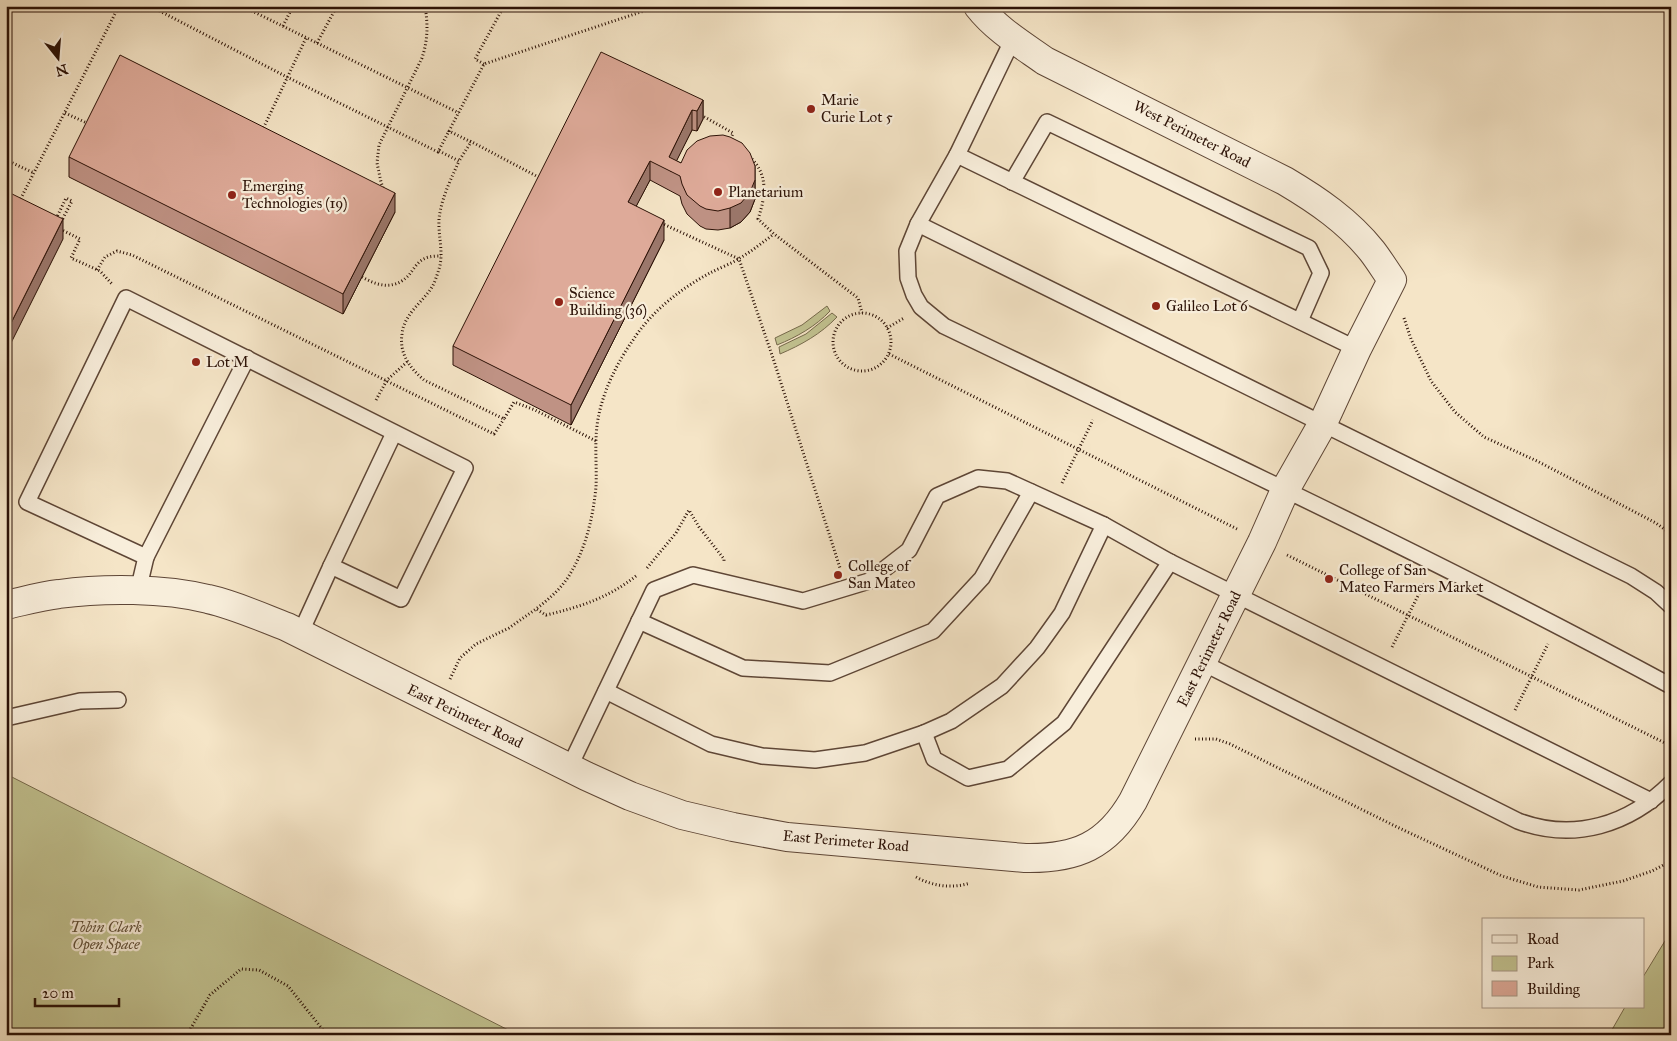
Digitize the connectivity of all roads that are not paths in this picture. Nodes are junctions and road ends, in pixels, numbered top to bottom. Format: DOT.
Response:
graph roads {
  1 [pos="978,6"];
  2 [pos="1013,39"];
  3 [pos="957,155"];
  4 [pos="1012,182"];
  5 [pos="918,224"];
  6 [pos="1392,280"];
  7 [pos="1300,321"];
  8 [pos="1357,349"];
  9 [pos="247,358"];
  10 [pos="1323,423"];
  11 [pos="394,432"];
  12 [pos="1285,490"];
  13 [pos="1031,492"];
  14 [pos="1104,525"];
  15 [pos="146,557"];
  16 [pos="1170,562"];
  17 [pos="331,566"];
  18 [pos="138,591"];
  19 [pos="1236,594"];
  20 [pos="6,605"];
  21 [pos="1671,606"];
  22 [pos="639,621"];
  23 [pos="300,634"];
  24 [pos="1202,663"];
  25 [pos="1671,686"];
  26 [pos="606,691"];
  27 [pos="118,700"];
  28 [pos="6,718"];
  29 [pos="924,733"];
  30 [pos="569,768"];
  31 [pos="1671,783"];
  32 [pos="1651,800"];
  1 -- 2 [label="street, West Perimeter Road"];
  2 -- 3 [label="lane"];
  2 -- 6 [label="street, West Perimeter Road"];
  3 -- 4 [label="lane"];
  3 -- 5 [label="lane"];
  4 -- 7 [label="lane"];
  4 -- 7 [label="lane"];
  5 -- 10 [label="lane"];
  5 -- 12 [label="lane"];
  6 -- 8 [label="street, East Perimeter Road"];
  7 -- 8 [label="lane"];
  8 -- 10 [label="street, East Perimeter Road"];
  9 -- 11 [label="lane"];
  9 -- 15 [label="lane"];
  9 -- 15 [label="lane"];
  10 -- 12 [label="street, East Perimeter Road"];
  10 -- 21 [label="lane"];
  11 -- 17 [label="lane"];
  11 -- 17 [label="lane"];
  12 -- 19 [label="street, East Perimeter Road"];
  12 -- 25 [label="lane"];
  13 -- 14 [label="lane"];
  13 -- 22 [label="lane"];
  13 -- 22 [label="lane"];
  14 -- 16 [label="lane"];
  14 -- 29 [label="lane"];
  15 -- 18 [label="lane"];
  16 -- 19 [label="lane"];
  16 -- 29 [label="lane"];
  17 -- 23 [label="lane"];
  18 -- 20 [label="street, East Perimeter Road"];
  18 -- 23 [label="street, East Perimeter Road"];
  19 -- 24 [label="street, East Perimeter Road"];
  19 -- 32 [label="lane"];
  22 -- 26 [label="lane"];
  23 -- 30 [label="street, East Perimeter Road"];
  24 -- 30 [label="street, East Perimeter Road"];
  24 -- 32 [label="lane"];
  26 -- 29 [label="lane"];
  26 -- 30 [label="lane"];
  27 -- 28 [label="lane"];
  31 -- 32 [label="lane"];
}
